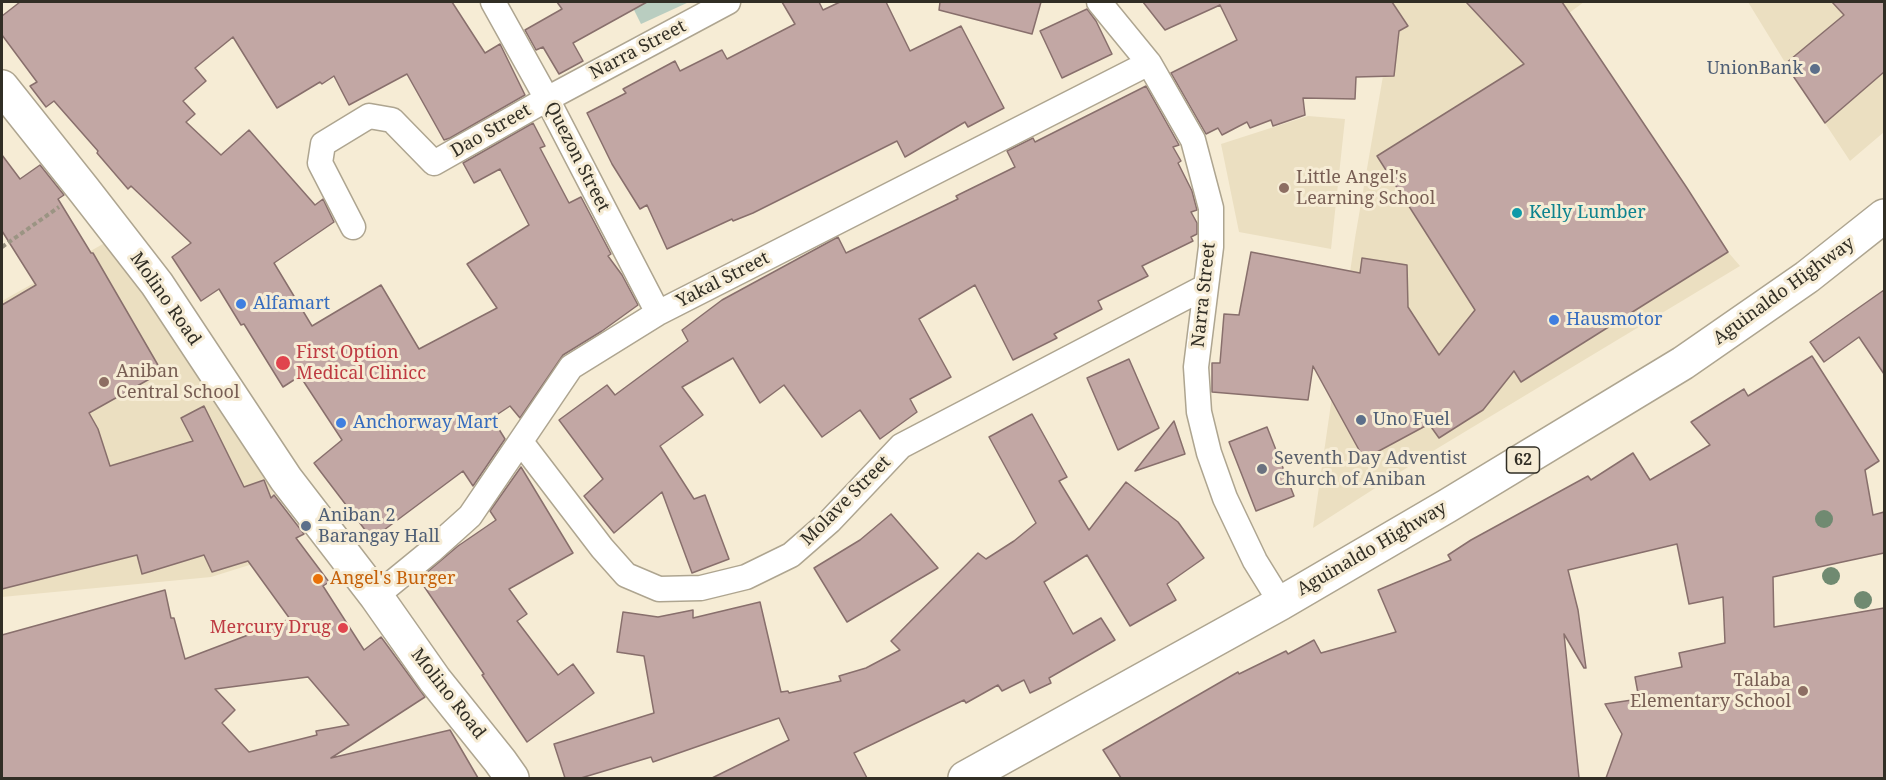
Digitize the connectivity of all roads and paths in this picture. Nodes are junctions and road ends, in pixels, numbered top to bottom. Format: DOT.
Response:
graph roads {
  1 [pos="493,2"];
  2 [pos="728,2"];
  3 [pos="1099,2"];
  4 [pos="1149,63"];
  5 [pos="2,87"];
  6 [pos="547,99"];
  7 [pos="84,190"];
  8 [pos="1884,216"];
  9 [pos="353,227"];
  10 [pos="2,247"];
  11 [pos="1205,287"];
  12 [pos="658,313"];
  13 [pos="521,442"];
  14 [pos="376,596"];
  15 [pos="1281,603"];
  16 [pos="512,778"];
  17 [pos="965,778"];
  1 -- 6 [label="street, Quezon Street"];
  2 -- 6 [label="street, Narra Street"];
  3 -- 4 [label="street, Narra Street"];
  4 -- 11 [label="street, Narra Street"];
  4 -- 12 [label="street, Yakal Street"];
  5 -- 7 [label="main road, Molino Road"];
  6 -- 9 [label="street, Dao Street"];
  6 -- 12 [label="street, Quezon Street"];
  7 -- 10 [label="path"];
  7 -- 14 [label="main road, Molino Road"];
  8 -- 15 [label="main road, Aguinaldo Highway / 62"];
  11 -- 13 [label="street, Molave Street"];
  11 -- 15 [label="street, Narra Street"];
  12 -- 13 [label="street, Yakal Street"];
  13 -- 14 [label="street, Yakal Street"];
  14 -- 16 [label="main road, Molino Road"];
  15 -- 17 [label="main road, Aguinaldo Highway / 62"];
}
